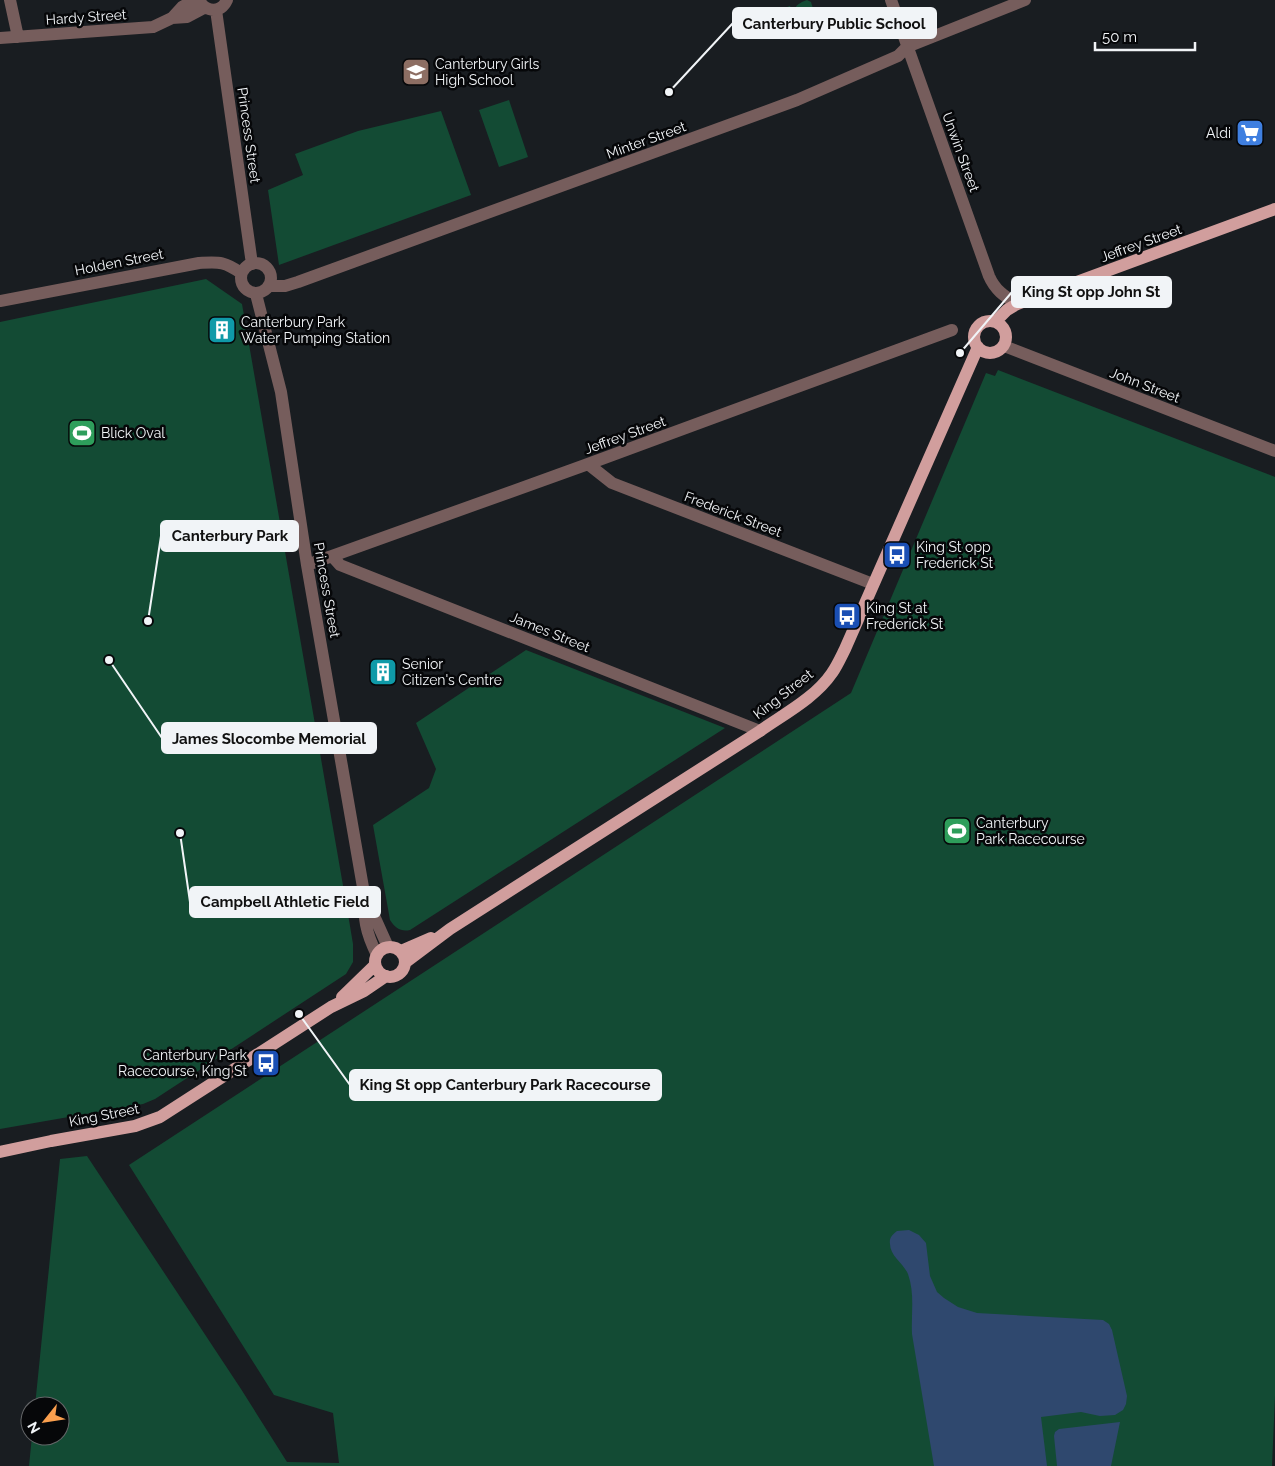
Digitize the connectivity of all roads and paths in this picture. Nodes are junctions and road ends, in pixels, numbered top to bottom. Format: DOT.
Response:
graph roads {
  1 [pos="10,0"];
  2 [pos="228,0"];
  3 [pos="891,0"];
  4 [pos="1025,0"];
  5 [pos="203,4"];
  6 [pos="18,37"];
  7 [pos="0,38"];
  8 [pos="907,47"];
  9 [pos="1275,209"];
  10 [pos="252,264"];
  11 [pos="241,273"];
  12 [pos="269,286"];
  13 [pos="256,294"];
  14 [pos="0,301"];
  15 [pos="1017,304"];
  16 [pos="996,322"];
  17 [pos="952,330"];
  18 [pos="1004,346"];
  19 [pos="978,347"];
  20 [pos="1275,451"];
  21 [pos="588,464"];
  22 [pos="332,556"];
  23 [pos="307,565"];
  24 [pos="873,584"];
  25 [pos="760,731"];
  26 [pos="364,893"];
  27 [pos="388,947"];
  28 [pos="403,957"];
  29 [pos="376,960"];
  30 [pos="386,976"];
  31 [pos="331,1007"];
  32 [pos="0,1152"];
  1 -- 6 [label="street"];
  2 -- 5 [label="street, Hardy Street"];
  3 -- 8 [label="street, Unwin Street"];
  4 -- 8 [label="street, Minter Street"];
  5 -- 6 [label="street, Hardy Street"];
  5 -- 10 [label="street, Princess Street"];
  6 -- 7 [label="street, Hardy Street"];
  8 -- 12 [label="street, Minter Street"];
  8 -- 15 [label="street, Unwin Street"];
  9 -- 15 [label="main road, Jeffrey Street"];
  10 -- 11 [label="street"];
  10 -- 12 [label="street"];
  11 -- 13 [label="street"];
  11 -- 14 [label="street, Holden Street"];
  12 -- 13 [label="street"];
  13 -- 23 [label="street, Princess Street"];
  15 -- 16 [label="main road"];
  16 -- 18 [label="main road"];
  16 -- 19 [label="main road"];
  17 -- 21 [label="street, Jeffrey Street"];
  18 -- 19 [label="main road"];
  18 -- 20 [label="street, John Street"];
  19 -- 24 [label="main road, King Street"];
  21 -- 22 [label="street, Jeffrey Street"];
  21 -- 24 [label="street, Frederick Street"];
  22 -- 23 [label="street, Jeffrey Street"];
  22 -- 25 [label="street, James Street"];
  23 -- 26 [label="street, Princess Street"];
  24 -- 25 [label="main road, King Street"];
  25 -- 28 [label="main road, King Street"];
  26 -- 27 [label="street, Princess Street"];
  26 -- 29 [label="street, Princess Street"];
  27 -- 28 [label="main road"];
  27 -- 29 [label="main road"];
  28 -- 30 [label="main road"];
  29 -- 30 [label="main road"];
  29 -- 31 [label="main road, King Street"];
  30 -- 31 [label="main road, King Street"];
  31 -- 32 [label="main road, King Street"];
}
